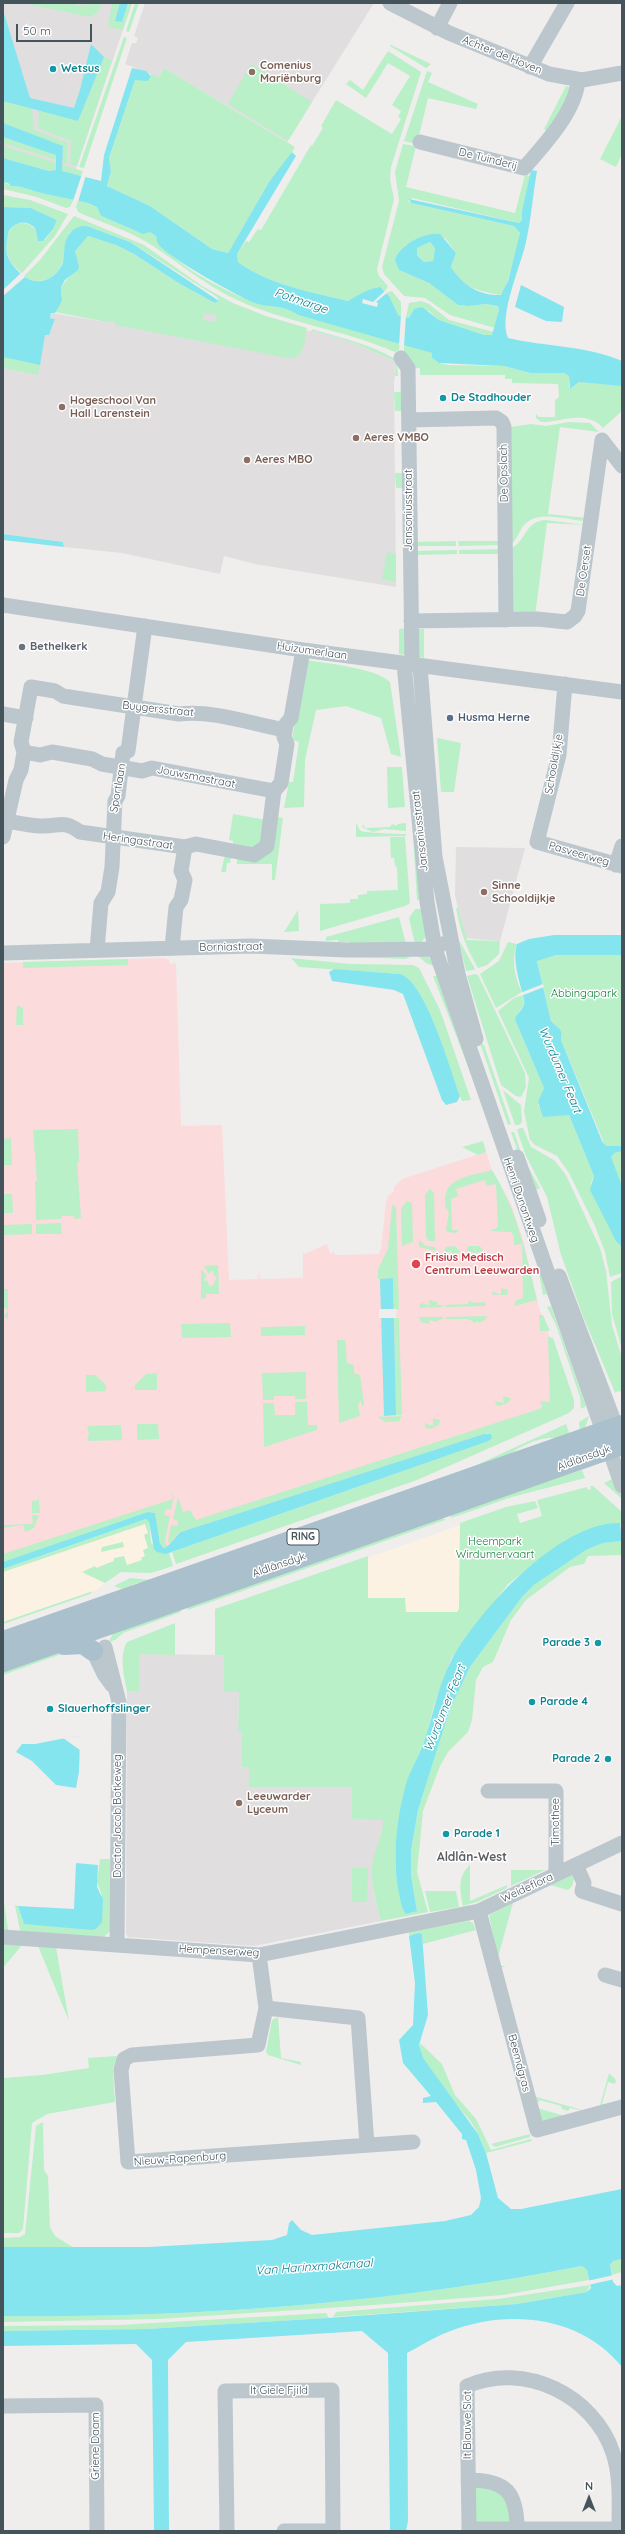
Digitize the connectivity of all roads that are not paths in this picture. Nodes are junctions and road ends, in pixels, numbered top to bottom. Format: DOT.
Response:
graph roads {
  1 [pos="390,3"];
  2 [pos="450,3"];
  3 [pos="567,3"];
  4 [pos="437,28"];
  5 [pos="530,67"];
  6 [pos="622,73"];
  7 [pos="578,80"];
  8 [pos="420,142"];
  9 [pos="401,358"];
  10 [pos="409,420"];
  11 [pos="622,468"];
  12 [pos="597,485"];
  13 [pos="3,605"];
  14 [pos="506,620"];
  15 [pos="411,621"];
  16 [pos="145,626"];
  17 [pos="303,650"];
  18 [pos="412,665"];
  19 [pos="565,684"];
  20 [pos="622,692"];
  21 [pos="134,707"];
  22 [pos="3,714"];
  23 [pos="26,718"];
  24 [pos="285,730"];
  25 [pos="24,752"];
  26 [pos="123,768"];
  27 [pos="274,791"];
  28 [pos="8,794"];
  29 [pos="7,821"];
  30 [pos="3,837"];
  31 [pos="114,837"];
  32 [pos="537,842"];
  33 [pos="622,846"];
  34 [pos="184,847"];
  35 [pos="619,865"];
  36 [pos="448,931"];
  37 [pos="172,948"];
  38 [pos="435,949"];
  39 [pos="97,950"];
  40 [pos="3,953"];
  41 [pos="616,1437"];
  42 [pos="622,1486"];
  43 [pos="106,1589"];
  44 [pos="127,1598"];
  45 [pos="114,1623"];
  46 [pos="3,1641"];
  47 [pos="54,1644"];
  48 [pos="99,1649"];
  49 [pos="3,1662"];
  50 [pos="488,1791"];
  51 [pos="622,1843"];
  52 [pos="576,1865"];
  53 [pos="556,1874"];
  54 [pos="622,1904"];
  55 [pos="479,1911"];
  56 [pos="3,1937"];
  57 [pos="117,1945"];
  58 [pos="259,1955"];
  59 [pos="605,1975"];
  60 [pos="622,1980"];
  61 [pos="266,2008"];
  62 [pos="622,2107"];
  63 [pos="413,2142"];
  64 [pos="367,2145"];
  65 [pos="3,2406"];
  66 [pos="468,2480"];
  67 [pos="621,2528"];
  68 [pos="511,2529"];
  69 [pos="466,2530"];
  70 [pos="96,2531"];
  71 [pos="227,2531"];
  72 [pos="284,2531"];
  73 [pos="334,2531"];
  1 -- 4 [label="street, Achter de Hoven"];
  2 -- 4 [label="street"];
  3 -- 5 [label="street"];
  4 -- 5 [label="street, Achter de Hoven"];
  5 -- 7 [label="street, Achter de Hoven"];
  6 -- 7 [label="street, Achter de Hoven"];
  7 -- 8 [label="street, De Tuinderij"];
  9 -- 10 [label="street, Jansoniusstraat"];
  10 -- 14 [label="street, De Opslach"];
  10 -- 15 [label="street, Jansoniusstraat"];
  11 -- 12 [label="street, De Oerset"];
  11 -- 12 [label="street, De Oerset"];
  12 -- 14 [label="street, De Oerset"];
  13 -- 16 [label="street, Huizumerlaan"];
  14 -- 15 [label="street"];
  15 -- 18 [label="street, Jansoniusstraat"];
  16 -- 17 [label="street, Huizumerlaan"];
  16 -- 21 [label="street, Sportlaan"];
  17 -- 18 [label="street, Huizumerlaan"];
  17 -- 24 [label="street"];
  18 -- 19 [label="street, Huizumerlaan"];
  18 -- 36 [label="street, Jansoniusstraat"];
  18 -- 38 [label="street, Jansoniusstraat"];
  19 -- 20 [label="street, Huizumerlaan"];
  19 -- 32 [label="street, Schooldijkje"];
  21 -- 23 [label="street, Buygersstraat"];
  21 -- 24 [label="street, Buygersstraat"];
  21 -- 26 [label="street, Sportlaan"];
  22 -- 23 [label="street"];
  23 -- 25 [label="street"];
  24 -- 27 [label="street"];
  25 -- 26 [label="street, Jouwsmastraat"];
  25 -- 28 [label="street"];
  26 -- 27 [label="street, Jouwsmastraat"];
  26 -- 31 [label="street, Sportlaan"];
  27 -- 34 [label="street, Heringastraat"];
  28 -- 29 [label="street"];
  29 -- 30 [label="street"];
  29 -- 31 [label="street, Heringastraat"];
  31 -- 34 [label="street, Heringastraat"];
  31 -- 39 [label="street, Sportlaan"];
  32 -- 35 [label="street, Pasveerweg"];
  33 -- 35 [label="street"];
  34 -- 37 [label="street"];
  36 -- 38 [label="street"];
  36 -- 41 [label="street, Henri Dunantweg"];
  37 -- 38 [label="street, Borniastraat"];
  37 -- 39 [label="street, Borniastraat"];
  38 -- 41 [label="street, Henri Dunantweg"];
  39 -- 40 [label="street, Borniastraat"];
  41 -- 42 [label="street"];
  41 -- 44 [label="main road, Aldlânsdyk / RING"];
  41 -- 45 [label="main road, Aldlânsdyk / RING"];
  43 -- 44 [label="main road"];
  44 -- 46 [label="main road, Aldlânsdyk / RING"];
  45 -- 47 [label="main road, Aldlânsdyk / RING"];
  45 -- 48 [label="main road"];
  47 -- 48 [label="main road"];
  47 -- 49 [label="main road, Aldlânsdyk / RING"];
  48 -- 57 [label="street, Doctor Jacob Botkeweg"];
  50 -- 53 [label="street, Timothee"];
  51 -- 52 [label="street, Weideflora"];
  52 -- 53 [label="street, Weideflora"];
  52 -- 54 [label="street"];
  53 -- 55 [label="street, Weideflora"];
  55 -- 58 [label="street, Hempenserweg"];
  55 -- 62 [label="street, Beemdgras"];
  56 -- 57 [label="street, Hempenserweg"];
  57 -- 58 [label="street, Hempenserweg"];
  58 -- 61 [label="street, Nieuw-Rapenburg"];
  59 -- 60 [label="street"];
  61 -- 64 [label="street"];
  61 -- 64 [label="street, Nieuw-Rapenburg"];
  63 -- 64 [label="street, Nieuw-Rapenburg"];
  65 -- 70 [label="street, Griene Daam"];
  66 -- 67 [label="street, It Blauwe Slot"];
  66 -- 68 [label="street"];
  66 -- 69 [label="street, It Blauwe Slot"];
  67 -- 68 [label="street, It Blauwe Slot"];
  68 -- 69 [label="street, It Blauwe Slot"];
  71 -- 73 [label="street, It Giele Fjild"];
  72 -- 73 [label="street, It Giele Fjild"];
}
